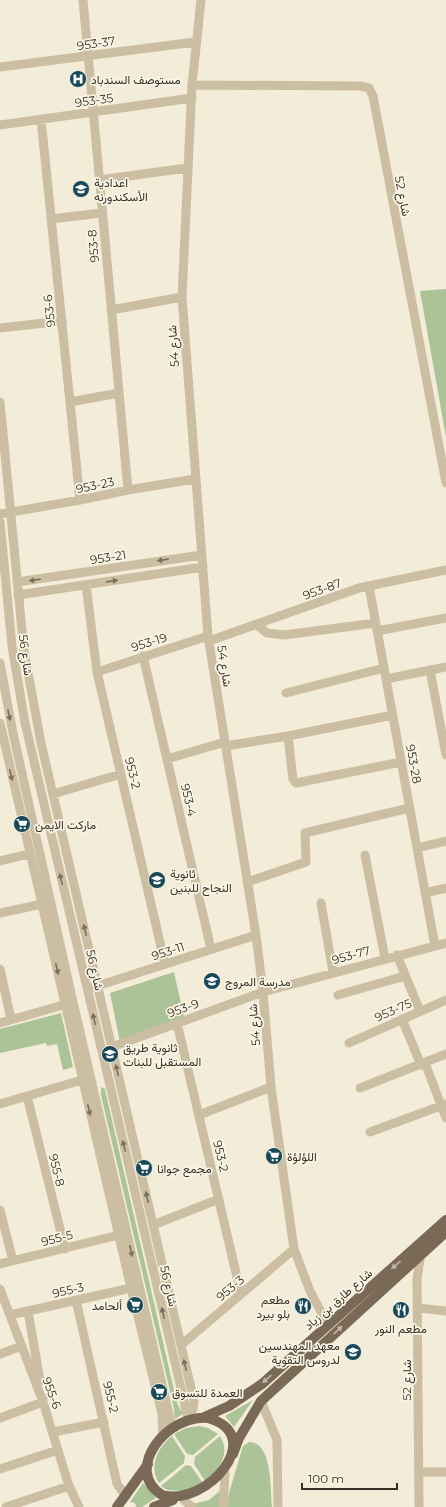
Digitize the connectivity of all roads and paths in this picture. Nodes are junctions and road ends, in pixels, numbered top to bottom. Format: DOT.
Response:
graph roads {
  1 [pos="83,0"];
  2 [pos="201,0"];
  3 [pos="195,42"];
  4 [pos="88,56"];
  5 [pos="0,68"];
  6 [pos="192,85"];
  7 [pos="192,98"];
  8 [pos="93,112"];
  9 [pos="41,119"];
  10 [pos="0,125"];
  11 [pos="187,168"];
  12 [pos="99,180"];
  13 [pos="102,213"];
  14 [pos="51,219"];
  15 [pos="182,297"];
  16 [pos="111,310"];
  17 [pos="62,321"];
  18 [pos="0,328"];
  19 [pos="119,393"];
  20 [pos="0,402"];
  21 [pos="70,402"];
  22 [pos="444,461"];
  23 [pos="195,479"];
  24 [pos="446,483"];
  25 [pos="128,490"];
  26 [pos="80,500"];
  27 [pos="11,512"];
  28 [pos="0,514"];
  29 [pos="0,522"];
  30 [pos="202,555"];
  31 [pos="203,567"];
  32 [pos="446,570"];
  33 [pos="17,582"];
  34 [pos="86,585"];
  35 [pos="3,586"];
  36 [pos="369,586"];
  37 [pos="18,595"];
  38 [pos="446,618"];
  39 [pos="257,626"];
  40 [pos="376,627"];
  41 [pos="209,639"];
  42 [pos="143,656"];
  43 [pos="0,663"];
  44 [pos="0,666"];
  45 [pos="446,667"];
  46 [pos="384,668"];
  47 [pos="430,670"];
  48 [pos="97,672"];
  49 [pos="386,679"];
  50 [pos="286,693"];
  51 [pos="392,715"];
  52 [pos="0,723"];
  53 [pos="288,736"];
  54 [pos="225,744"];
  55 [pos="446,755"];
  56 [pos="167,759"];
  57 [pos="401,762"];
  58 [pos="120,774"];
  59 [pos="53,794"];
  60 [pos="410,808"];
  61 [pos="446,842"];
  62 [pos="417,848"];
  63 [pos="29,854"];
  64 [pos="365,855"];
  65 [pos="0,861"];
  66 [pos="247,882"];
  67 [pos="446,888"];
  68 [pos="425,893"];
  69 [pos="321,903"];
  70 [pos="42,904"];
  71 [pos="0,913"];
  72 [pos="256,935"];
  73 [pos="446,943"];
  74 [pos="435,946"];
  75 [pos="211,949"];
  76 [pos="397,955"];
  77 [pos="384,958"];
  78 [pos="81,963"];
  79 [pos="165,964"];
  80 [pos="65,966"];
  81 [pos="0,969"];
  82 [pos="333,972"];
  83 [pos="84,975"];
  84 [pos="405,976"];
  85 [pos="68,980"];
  86 [pos="98,986"];
  87 [pos="87,990"];
  88 [pos="263,992"];
  89 [pos="338,995"];
  90 [pos="446,1000"];
  91 [pos="69,1003"];
  92 [pos="420,1011"];
  93 [pos="402,1019"];
  94 [pos="11,1020"];
  95 [pos="0,1023"];
  96 [pos="178,1023"];
  97 [pos="349,1043"];
  98 [pos="112,1047"];
  99 [pos="446,1054"];
  100 [pos="423,1064"];
  101 [pos="82,1080"];
  102 [pos="108,1082"];
  103 [pos="92,1086"];
  104 [pos="271,1087"];
  105 [pos="360,1088"];
  106 [pos="27,1096"];
  107 [pos="0,1104"];
  108 [pos="444,1105"];
  109 [pos="199,1115"];
  110 [pos="446,1118"];
  111 [pos="370,1132"];
  112 [pos="219,1199"];
  113 [pos="0,1210"];
  114 [pos="446,1220"];
  115 [pos="153,1225"];
  116 [pos="446,1232"];
  117 [pos="119,1235"];
  118 [pos="65,1248"];
  119 [pos="294,1250"];
  120 [pos="421,1253"];
  121 [pos="13,1261"];
  122 [pos="0,1264"];
  123 [pos="153,1270"];
  124 [pos="401,1272"];
  125 [pos="417,1279"];
  126 [pos="167,1285"];
  127 [pos="131,1288"];
  128 [pos="0,1289"];
  129 [pos="241,1294"];
  130 [pos="76,1300"];
  131 [pos="418,1308"];
  132 [pos="28,1311"];
  133 [pos="446,1311"];
  134 [pos="10,1315"];
  135 [pos="328,1325"];
  136 [pos="181,1345"];
  137 [pos="22,1346"];
  138 [pos="0,1354"];
  139 [pos="261,1401"];
  140 [pos="43,1402"];
  141 [pos="188,1417"];
  142 [pos="0,1418"];
  143 [pos="202,1418"];
  144 [pos="104,1422"];
  145 [pos="172,1427"];
  146 [pos="53,1432"];
  147 [pos="163,1435"];
  148 [pos="58,1450"];
  149 [pos="233,1454"];
  150 [pos="148,1464"];
  151 [pos="0,1469"];
  152 [pos="419,1472"];
  153 [pos="446,1472"];
  154 [pos="225,1474"];
  155 [pos="69,1486"];
  156 [pos="126,1496"];
  157 [pos="173,1500"];
  158 [pos="184,1500"];
  159 [pos="6,1507"];
  160 [pos="79,1507"];
  161 [pos="117,1507"];
  162 [pos="154,1507"];
  163 [pos="192,1507"];
  164 [pos="223,1507"];
  165 [pos="278,1507"];
  166 [pos="419,1507"];
  1 -- 4 [label="street, 953-8"];
  2 -- 3 [label="street, شارع 54"];
  3 -- 4 [label="street, 953-37"];
  3 -- 6 [label="street, شارع 54"];
  4 -- 5 [label="street, 953-37"];
  4 -- 8 [label="street, 953-8"];
  6 -- 7 [label="street, شارع 54"];
  6 -- 22 [label="street, شارع 52"];
  7 -- 8 [label="street, 953-35"];
  7 -- 11 [label="street, شارع 54"];
  8 -- 9 [label="street, 953-35"];
  8 -- 12 [label="street, 953-8"];
  9 -- 10 [label="street, 953-35"];
  9 -- 14 [label="street, 953-6"];
  11 -- 12 [label="street"];
  11 -- 15 [label="street, شارع 54"];
  12 -- 13 [label="street, 953-8"];
  13 -- 14 [label="street"];
  13 -- 16 [label="street, 953-8"];
  14 -- 17 [label="street, 953-6"];
  15 -- 16 [label="street"];
  15 -- 23 [label="street, شارع 54"];
  16 -- 19 [label="street, 953-8"];
  17 -- 18 [label="street"];
  17 -- 21 [label="street, 953-6"];
  19 -- 21 [label="street"];
  19 -- 25 [label="street, 953-8"];
  20 -- 27 [label="street"];
  21 -- 26 [label="street, 953-6"];
  22 -- 24 [label="street, شارع 52"];
  23 -- 25 [label="street, 953-23"];
  23 -- 30 [label="street, شارع 54"];
  25 -- 26 [label="street, 953-23"];
  26 -- 27 [label="street, 953-23"];
  27 -- 28 [label="street, 953-23"];
  27 -- 33 [label="street"];
  29 -- 35 [label="street, شارع 56"];
  30 -- 31 [label="street, شارع 54"];
  30 -- 33 [label="street, 953-21, one-way"];
  34 -- 31 [label="street, 953-21, one-way"];
  31 -- 41 [label="street, شارع 54"];
  32 -- 36 [label="street, 953-87"];
  33 -- 37 [label="street"];
  34 -- 37 [label="street, 953-21"];
  34 -- 48 [label="street, 953-2"];
  78 -- 35 [label="street, شارع 56, one-way"];
  36 -- 39 [label="street, 953-87"];
  36 -- 40 [label="street, 953-28"];
  37 -- 59 [label="street"];
  38 -- 40 [label="street"];
  39 -- 40 [label="street"];
  39 -- 41 [label="street, 953-87"];
  40 -- 46 [label="street, 953-28"];
  41 -- 42 [label="street, 953-19"];
  41 -- 54 [label="street, شارع 54"];
  42 -- 48 [label="street, 953-19"];
  42 -- 56 [label="street, 953-4"];
  43 -- 44 [label="street"];
  44 -- 80 [label="street, one-way"];
  45 -- 47 [label="street"];
  46 -- 49 [label="street, 953-28"];
  46 -- 50 [label="street"];
  47 -- 49 [label="street"];
  47 -- 55 [label="street"];
  48 -- 58 [label="street, 953-2"];
  49 -- 51 [label="street, 953-28"];
  51 -- 53 [label="street"];
  51 -- 57 [label="street, 953-28"];
  52 -- 63 [label="street, one-way"];
  53 -- 54 [label="street"];
  53 -- 57 [label="street"];
  54 -- 56 [label="street"];
  54 -- 66 [label="street, شارع 54"];
  56 -- 75 [label="street, 953-4"];
  57 -- 60 [label="street, 953-28"];
  58 -- 59 [label="street"];
  58 -- 79 [label="street, 953-2"];
  86 -- 59 [label="street, one-way"];
  60 -- 62 [label="street, 953-28"];
  60 -- 66 [label="street"];
  61 -- 62 [label="street"];
  62 -- 68 [label="street, 953-28"];
  63 -- 65 [label="street"];
  63 -- 70 [label="street"];
  64 -- 77 [label="street"];
  66 -- 72 [label="street, شارع 54"];
  67 -- 68 [label="street"];
  68 -- 74 [label="street, 953-28"];
  69 -- 82 [label="street"];
  70 -- 71 [label="street"];
  70 -- 91 [label="street, one-way"];
  72 -- 75 [label="street, 953-11"];
  72 -- 88 [label="street, شارع 54"];
  73 -- 74 [label="street, 953-77"];
  74 -- 76 [label="street, 953-77"];
  75 -- 79 [label="street, 953-11"];
  76 -- 77 [label="street, 953-77"];
  76 -- 84 [label="street"];
  77 -- 82 [label="street, 953-77"];
  78 -- 80 [label="street"];
  78 -- 83 [label="street, شارع 56"];
  79 -- 86 [label="street, 953-11"];
  80 -- 85 [label="street"];
  81 -- 94 [label="street"];
  82 -- 88 [label="street, 953-77"];
  83 -- 85 [label="street"];
  83 -- 87 [label="street, شارع 56"];
  84 -- 89 [label="street"];
  84 -- 92 [label="street"];
  85 -- 91 [label="street"];
  86 -- 87 [label="street, 953-11"];
  86 -- 98 [label="street"];
  102 -- 87 [label="street, شارع 56, one-way"];
  88 -- 96 [label="street, 953-9"];
  88 -- 104 [label="street, شارع 54"];
  90 -- 92 [label="street, 953-75"];
  91 -- 94 [label="street"];
  91 -- 101 [label="street"];
  91 -- 103 [label="street"];
  92 -- 93 [label="street, 953-75"];
  93 -- 97 [label="street, 953-75"];
  93 -- 100 [label="street"];
  94 -- 95 [label="street"];
  96 -- 98 [label="street, 953-9"];
  96 -- 109 [label="street, 953-2"];
  115 -- 98 [label="street, one-way"];
  99 -- 100 [label="street"];
  100 -- 105 [label="street"];
  100 -- 108 [label="street"];
  101 -- 106 [label="street"];
  101 -- 117 [label="street, one-way"];
  102 -- 103 [label="street"];
  123 -- 102 [label="street, شارع 56, one-way"];
  103 -- 145 [label="street, one-way"];
  104 -- 109 [label="street"];
  104 -- 119 [label="street, شارع 54"];
  106 -- 107 [label="street"];
  106 -- 118 [label="street, 955-8"];
  108 -- 110 [label="street"];
  108 -- 111 [label="street"];
  109 -- 112 [label="street, 953-2"];
  112 -- 115 [label="street"];
  112 -- 129 [label="street, 953-2"];
  113 -- 121 [label="street"];
  114 -- 135 [label="main road, شارع طارق بن زياد, one-way"];
  115 -- 126 [label="street"];
  116 -- 120 [label="main road, شارع طارق بن زياد"];
  117 -- 118 [label="street, 955-5"];
  117 -- 127 [label="street"];
  118 -- 121 [label="street, 955-5"];
  119 -- 129 [label="street, 953-3"];
  119 -- 135 [label="street, شارع 54"];
  120 -- 124 [label="main road, شارع طارق بن زياد"];
  120 -- 125 [label="street, شارع 52"];
  121 -- 122 [label="street, 955-5"];
  123 -- 126 [label="street"];
  141 -- 123 [label="street, شارع 56, one-way"];
  124 -- 125 [label="street"];
  139 -- 124 [label="main road, شارع طارق بن زياد, one-way"];
  125 -- 131 [label="street, شارع 52"];
  126 -- 136 [label="street"];
  127 -- 130 [label="street, 955-3"];
  127 -- 147 [label="street"];
  128 -- 134 [label="street, 955-6"];
  129 -- 136 [label="street, 953-3"];
  130 -- 132 [label="street, 955-3"];
  130 -- 144 [label="street, 955-2"];
  131 -- 133 [label="street"];
  131 -- 152 [label="street, شارع 52"];
  132 -- 134 [label="street, 955-3"];
  132 -- 140 [label="street"];
  134 -- 137 [label="street, 955-6"];
  135 -- 143 [label="main road, شارع طارق بن زياد, one-way"];
  141 -- 136 [label="street, one-way"];
  137 -- 138 [label="street"];
  137 -- 140 [label="street, 955-6"];
  139 -- 149 [label="main road, شارع طارق بن زياد"];
  139 -- 165 [label="street"];
  140 -- 142 [label="street"];
  140 -- 146 [label="street, 955-6"];
  141 -- 143 [label="main road"];
  141 -- 145 [label="main road"];
  143 -- 149 [label="main road"];
  144 -- 146 [label="street"];
  144 -- 156 [label="street, 955-2"];
  145 -- 147 [label="main road"];
  146 -- 148 [label="street, 955-6"];
  147 -- 150 [label="main road"];
  148 -- 151 [label="street"];
  148 -- 155 [label="street, 955-6"];
  149 -- 154 [label="main road"];
  150 -- 156 [label="main road"];
  150 -- 157 [label="main road"];
  152 -- 153 [label="street"];
  152 -- 166 [label="street, شارع 52"];
  154 -- 158 [label="main road"];
  154 -- 164 [label="street"];
  155 -- 159 [label="street"];
  155 -- 160 [label="street, 955-6"];
  156 -- 161 [label="main road"];
  157 -- 158 [label="main road"];
  157 -- 162 [label="main road"];
  158 -- 163 [label="street"];
}
